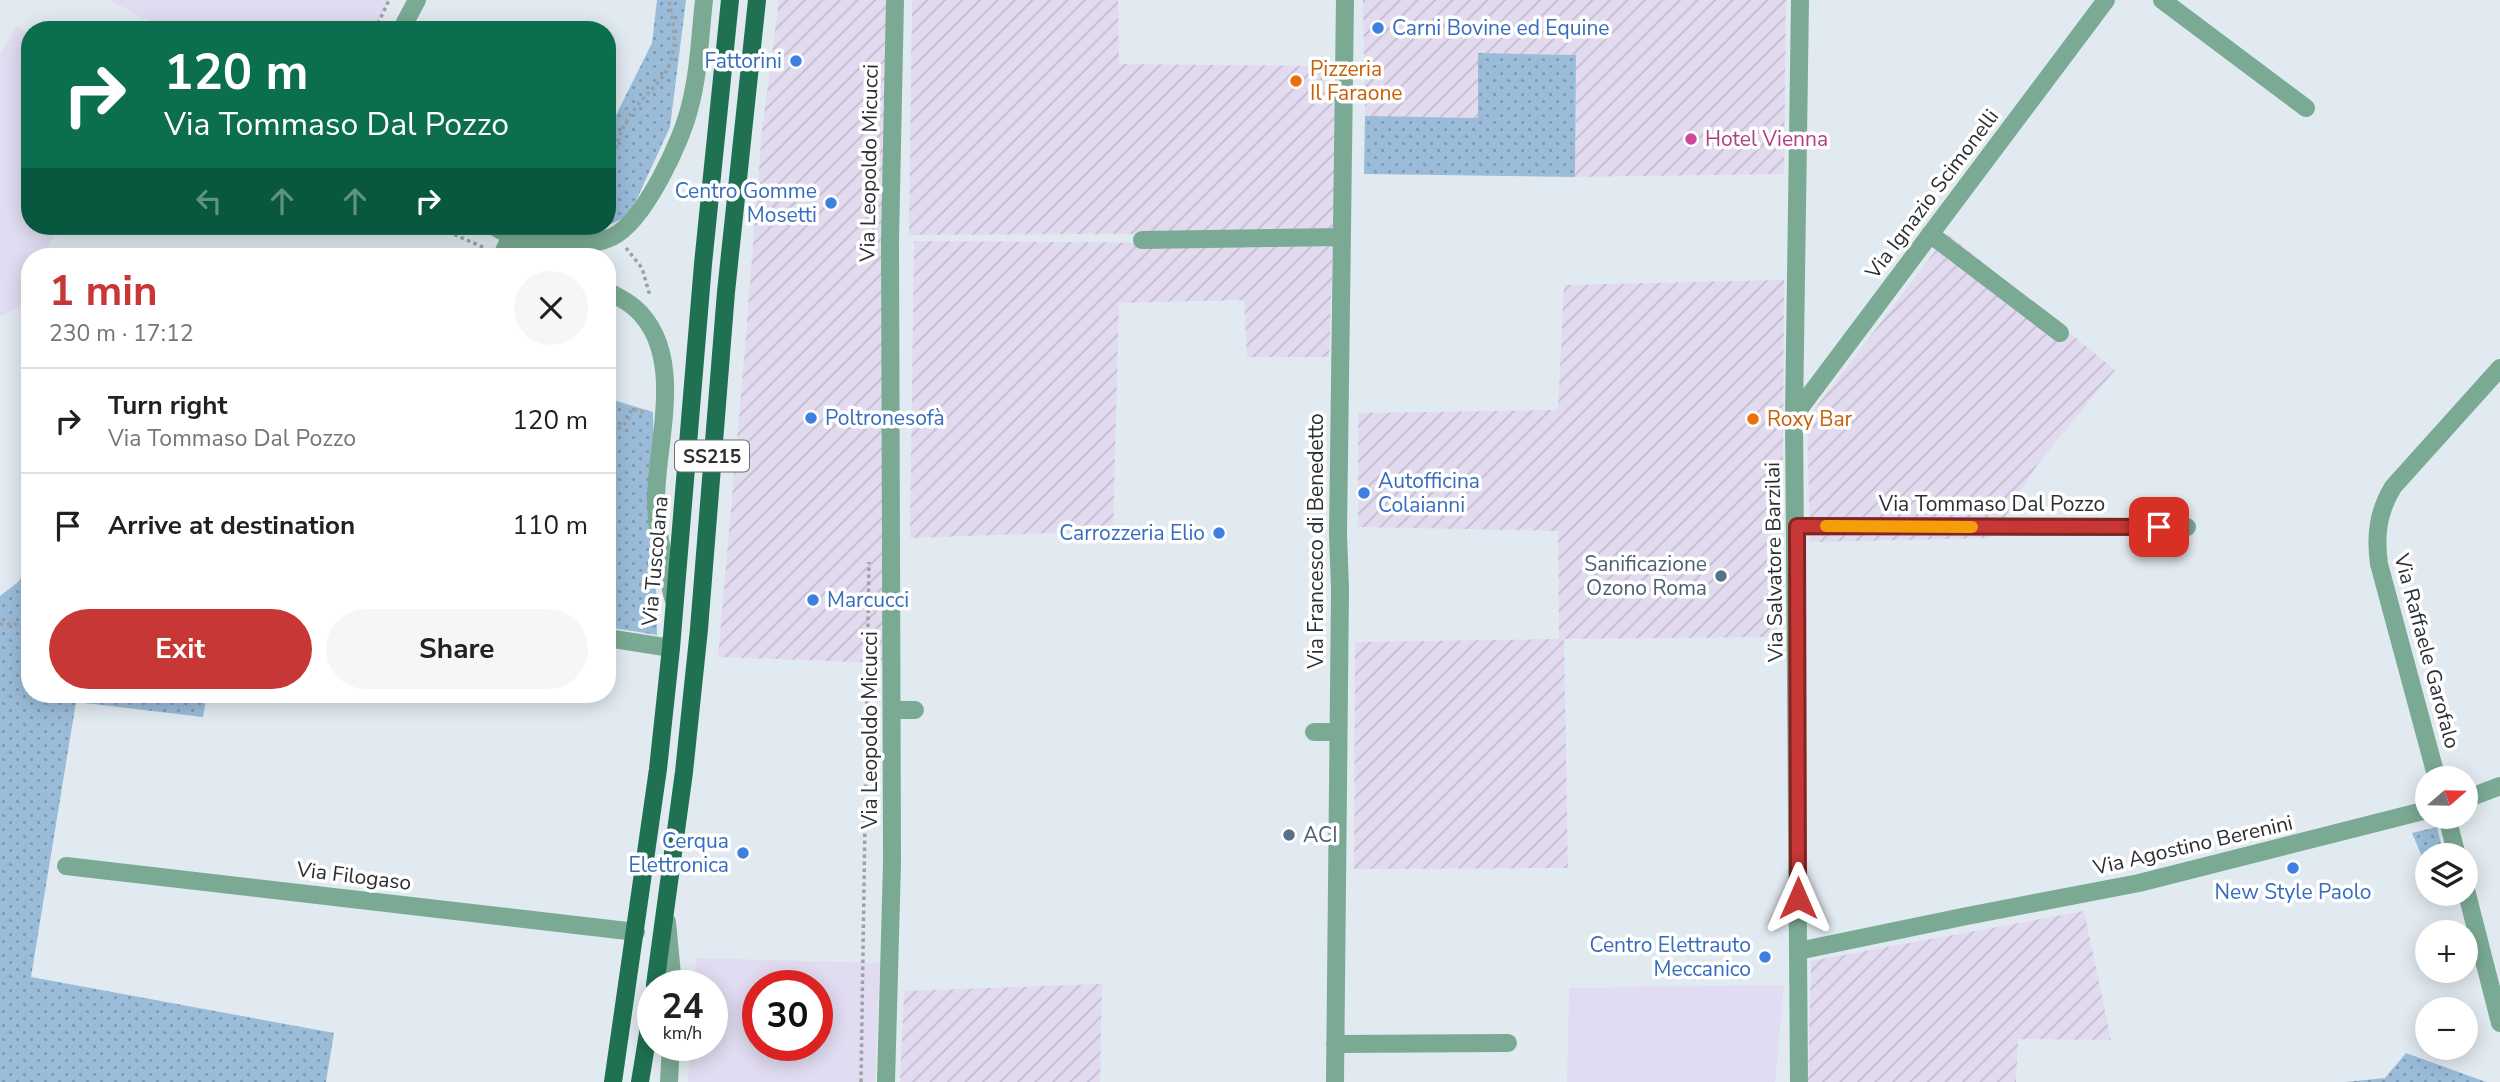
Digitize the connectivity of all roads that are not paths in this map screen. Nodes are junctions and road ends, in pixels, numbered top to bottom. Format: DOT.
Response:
graph roads {
  1 [pos="417,0"];
  2 [pos="705,0"];
  3 [pos="730,0"];
  4 [pos="757,0"];
  5 [pos="895,0"];
  6 [pos="1345,0"];
  7 [pos="1800,0"];
  8 [pos="2106,0"];
  9 [pos="2162,0"];
  10 [pos="406,21"];
  11 [pos="2306,108"];
  12 [pos="616,234"];
  13 [pos="1930,234"];
  14 [pos="614,235"];
  15 [pos="511,236"];
  16 [pos="1342,237"];
  17 [pos="1142,240"];
  18 [pos="505,248"];
  19 [pos="532,248"];
  20 [pos="616,296"];
  21 [pos="2060,332"];
  22 [pos="2500,368"];
  23 [pos="1794,416"];
  24 [pos="1797,526"];
  25 [pos="2187,527"];
  26 [pos="674,600"];
  27 [pos="616,639"];
  28 [pos="671,648"];
  29 [pos="893,710"];
  30 [pos="915,710"];
  31 [pos="1314,732"];
  32 [pos="1337,732"];
  33 [pos="2433,766"];
  34 [pos="2500,786"];
  35 [pos="2478,794"];
  36 [pos="2415,813"];
  37 [pos="66,866"];
  38 [pos="2470,906"];
  39 [pos="666,912"];
  40 [pos="636,932"];
  41 [pos="1798,951"];
  42 [pos="657,970"];
  43 [pos="672,970"];
  44 [pos="2500,1023"];
  45 [pos="1335,1044"];
  46 [pos="1508,1044"];
  47 [pos="643,1061"];
  48 [pos="670,1061"];
  49 [pos="613,1082"];
  50 [pos="640,1082"];
  51 [pos="669,1082"];
  52 [pos="886,1082"];
  53 [pos="1335,1082"];
  54 [pos="1798,1082"];
  1 -- 10 [label="street"];
  2 -- 12 [label="street"];
  3 -- 26 [label="main road, Via Tuscolana / SS215"];
  4 -- 39 [label="main road, SS215"];
  5 -- 29 [label="street, Via Leopoldo Micucci"];
  6 -- 16 [label="street, Via Francesco di Benedetto"];
  7 -- 23 [label="street, Via Salvatore Barzilai"];
  8 -- 13 [label="street, Via Ignazio Scimonelli"];
  9 -- 11 [label="street"];
  13 -- 21 [label="street"];
  13 -- 23 [label="street, Via Ignazio Scimonelli"];
  14 -- 15 [label="street"];
  15 -- 18 [label="street"];
  15 -- 19 [label="street"];
  16 -- 17 [label="street"];
  16 -- 32 [label="street, Via Francesco di Benedetto"];
  20 -- 26 [label="street"];
  22 -- 33 [label="street, Via Raffaele Garofalo"];
  23 -- 24 [label="street, Via Salvatore Barzilai"];
  24 -- 25 [label="street, Via Tommaso Dal Pozzo"];
  24 -- 41 [label="street, Via Salvatore Barzilai"];
  26 -- 28 [label="main road, Via Tuscolana / SS215"];
  27 -- 28 [label="street"];
  28 -- 40 [label="main road, Via Tuscolana / SS215"];
  29 -- 30 [label="street"];
  29 -- 52 [label="street, Via Leopoldo Micucci"];
  31 -- 32 [label="street"];
  32 -- 45 [label="street, Via Francesco di Benedetto"];
  34 -- 35 [label="street"];
  36 -- 41 [label="street, Via Agostino Berenini"];
  37 -- 40 [label="street, Via Filogaso"];
  38 -- 44 [label="street"];
  39 -- 42 [label="main road, SS215"];
  39 -- 43 [label="street"];
  40 -- 49 [label="main road, Via Tuscolana / SS215"];
  41 -- 54 [label="street, Via Salvatore Barzilai"];
  45 -- 46 [label="street"];
  45 -- 53 [label="street, Via Francesco di Benedetto"];
  47 -- 50 [label="main road"];
  48 -- 51 [label="street"];
}
